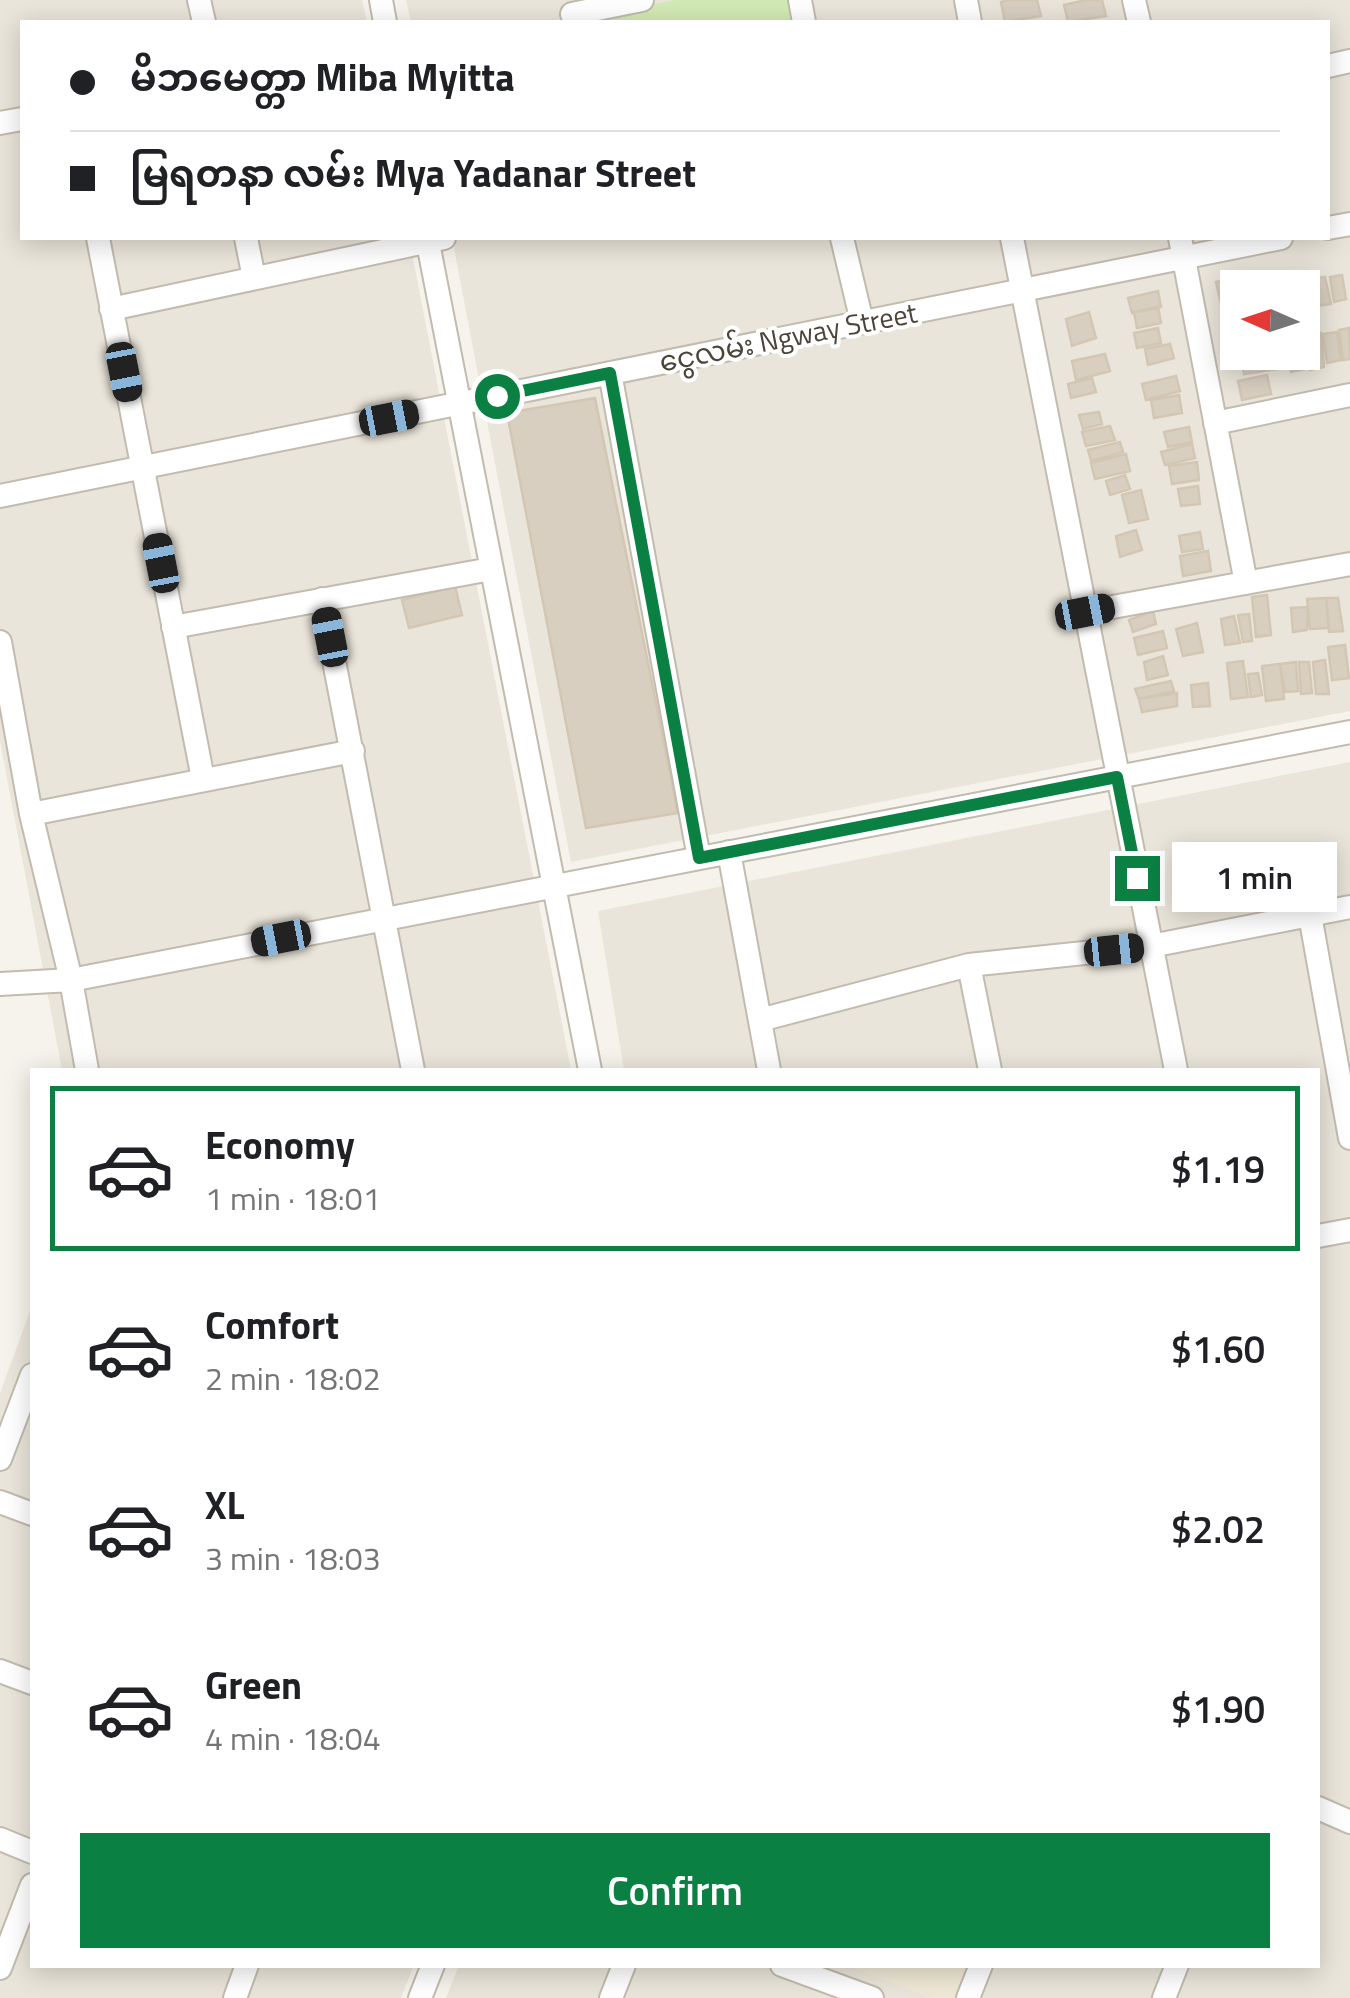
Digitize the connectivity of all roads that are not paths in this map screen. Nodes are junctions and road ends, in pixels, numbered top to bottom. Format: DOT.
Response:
graph roads {
  1 [pos="642,0"];
  2 [pos="572,12"];
  3 [pos="98,240"];
  4 [pos="246,240"];
  5 [pos="424,240"];
  6 [pos="433,240"];
  7 [pos="842,240"];
  8 [pos="1012,240"];
  9 [pos="1259,240"];
  10 [pos="1182,247"];
  11 [pos="254,278"];
  12 [pos="1022,290"];
  13 [pos="111,309"];
  14 [pos="862,322"];
  15 [pos="610,373"];
  16 [pos="1350,395"];
  17 [pos="460,403"];
  18 [pos="1216,422"];
  19 [pos="142,468"];
  20 [pos="0,496"];
  21 [pos="1350,564"];
  22 [pos="491,569"];
  23 [pos="1246,583"];
  24 [pos="322,599"];
  25 [pos="1085,612"];
  26 [pos="173,627"];
  27 [pos="0,642"];
  28 [pos="1350,732"];
  29 [pos="353,751"];
  30 [pos="1117,777"];
  31 [pos="203,779"];
  32 [pos="31,814"];
  33 [pos="729,852"];
  34 [pos="699,858"];
  35 [pos="552,886"];
  36 [pos="1350,907"];
  37 [pos="1310,915"];
  38 [pos="386,918"];
  39 [pos="1150,946"];
  40 [pos="969,965"];
  41 [pos="71,980"];
  42 [pos="0,984"];
  43 [pos="760,1020"];
  44 [pos="87,1068"];
  45 [pos="413,1068"];
  46 [pos="590,1068"];
  47 [pos="769,1068"];
  48 [pos="990,1068"];
  49 [pos="1176,1068"];
  50 [pos="1344,1072"];
  51 [pos="1350,1138"];
  52 [pos="1350,1230"];
  53 [pos="1320,1236"];
  54 [pos="30,1380"];
  55 [pos="0,1460"];
  56 [pos="0,1502"];
  57 [pos="30,1513"];
  58 [pos="0,1671"];
  59 [pos="30,1682"];
  60 [pos="1320,1809"];
  61 [pos="1350,1822"];
  62 [pos="0,1839"];
  63 [pos="30,1851"];
  64 [pos="30,1890"];
  65 [pos="0,1968"];
  66 [pos="247,1968"];
  67 [pos="432,1968"];
  68 [pos="623,1968"];
  69 [pos="790,1968"];
  70 [pos="980,1968"];
  71 [pos="1175,1968"];
  72 [pos="235,1998"];
  73 [pos="420,1998"];
  74 [pos="611,1998"];
  75 [pos="872,1998"];
  76 [pos="968,1998"];
  77 [pos="1164,1998"];
  1 -- 2 [label="street"];
  3 -- 13 [label="street"];
  4 -- 11 [label="street"];
  5 -- 11 [label="street"];
  6 -- 17 [label="street"];
  7 -- 14 [label="street"];
  8 -- 12 [label="street"];
  9 -- 10 [label="street, ငွေလမ်း Ngway Street"];
  10 -- 12 [label="street, ငွေလမ်း Ngway Street"];
  10 -- 18 [label="street"];
  11 -- 13 [label="street"];
  12 -- 14 [label="street, ငွေလမ်း Ngway Street"];
  12 -- 25 [label="street"];
  13 -- 19 [label="street"];
  14 -- 15 [label="street, ငွေလမ်း Ngway Street"];
  15 -- 17 [label="street, ငွေလမ်း Ngway Street"];
  15 -- 34 [label="street"];
  16 -- 18 [label="street"];
  17 -- 19 [label="street, ငွေလမ်း Ngway Street"];
  17 -- 22 [label="street"];
  18 -- 23 [label="street"];
  19 -- 20 [label="street, ငွေလမ်း Ngway Street"];
  19 -- 26 [label="street"];
  21 -- 23 [label="street"];
  22 -- 24 [label="street"];
  22 -- 35 [label="street"];
  23 -- 25 [label="street"];
  24 -- 26 [label="street"];
  24 -- 29 [label="street"];
  25 -- 30 [label="street"];
  26 -- 31 [label="street"];
  27 -- 32 [label="street"];
  28 -- 30 [label="street"];
  29 -- 31 [label="street"];
  29 -- 38 [label="street"];
  30 -- 33 [label="street"];
  30 -- 39 [label="street"];
  31 -- 32 [label="street"];
  32 -- 41 [label="street"];
  33 -- 34 [label="street"];
  33 -- 43 [label="street"];
  34 -- 35 [label="street"];
  35 -- 38 [label="street"];
  35 -- 46 [label="street"];
  36 -- 37 [label="street"];
  37 -- 39 [label="street"];
  37 -- 50 [label="street"];
  38 -- 41 [label="street"];
  38 -- 45 [label="street"];
  39 -- 40 [label="street"];
  39 -- 49 [label="street"];
  40 -- 43 [label="street"];
  40 -- 48 [label="street"];
  41 -- 42 [label="street"];
  41 -- 44 [label="street"];
  43 -- 47 [label="street"];
  50 -- 51 [label="street"];
  52 -- 53 [label="street"];
  54 -- 55 [label="street"];
  56 -- 57 [label="street"];
  58 -- 59 [label="street"];
  60 -- 61 [label="street"];
  62 -- 63 [label="street"];
  64 -- 65 [label="street"];
  66 -- 72 [label="street"];
  67 -- 73 [label="street"];
  68 -- 74 [label="street"];
  69 -- 75 [label="street"];
  70 -- 76 [label="street"];
  71 -- 77 [label="street"];
}
